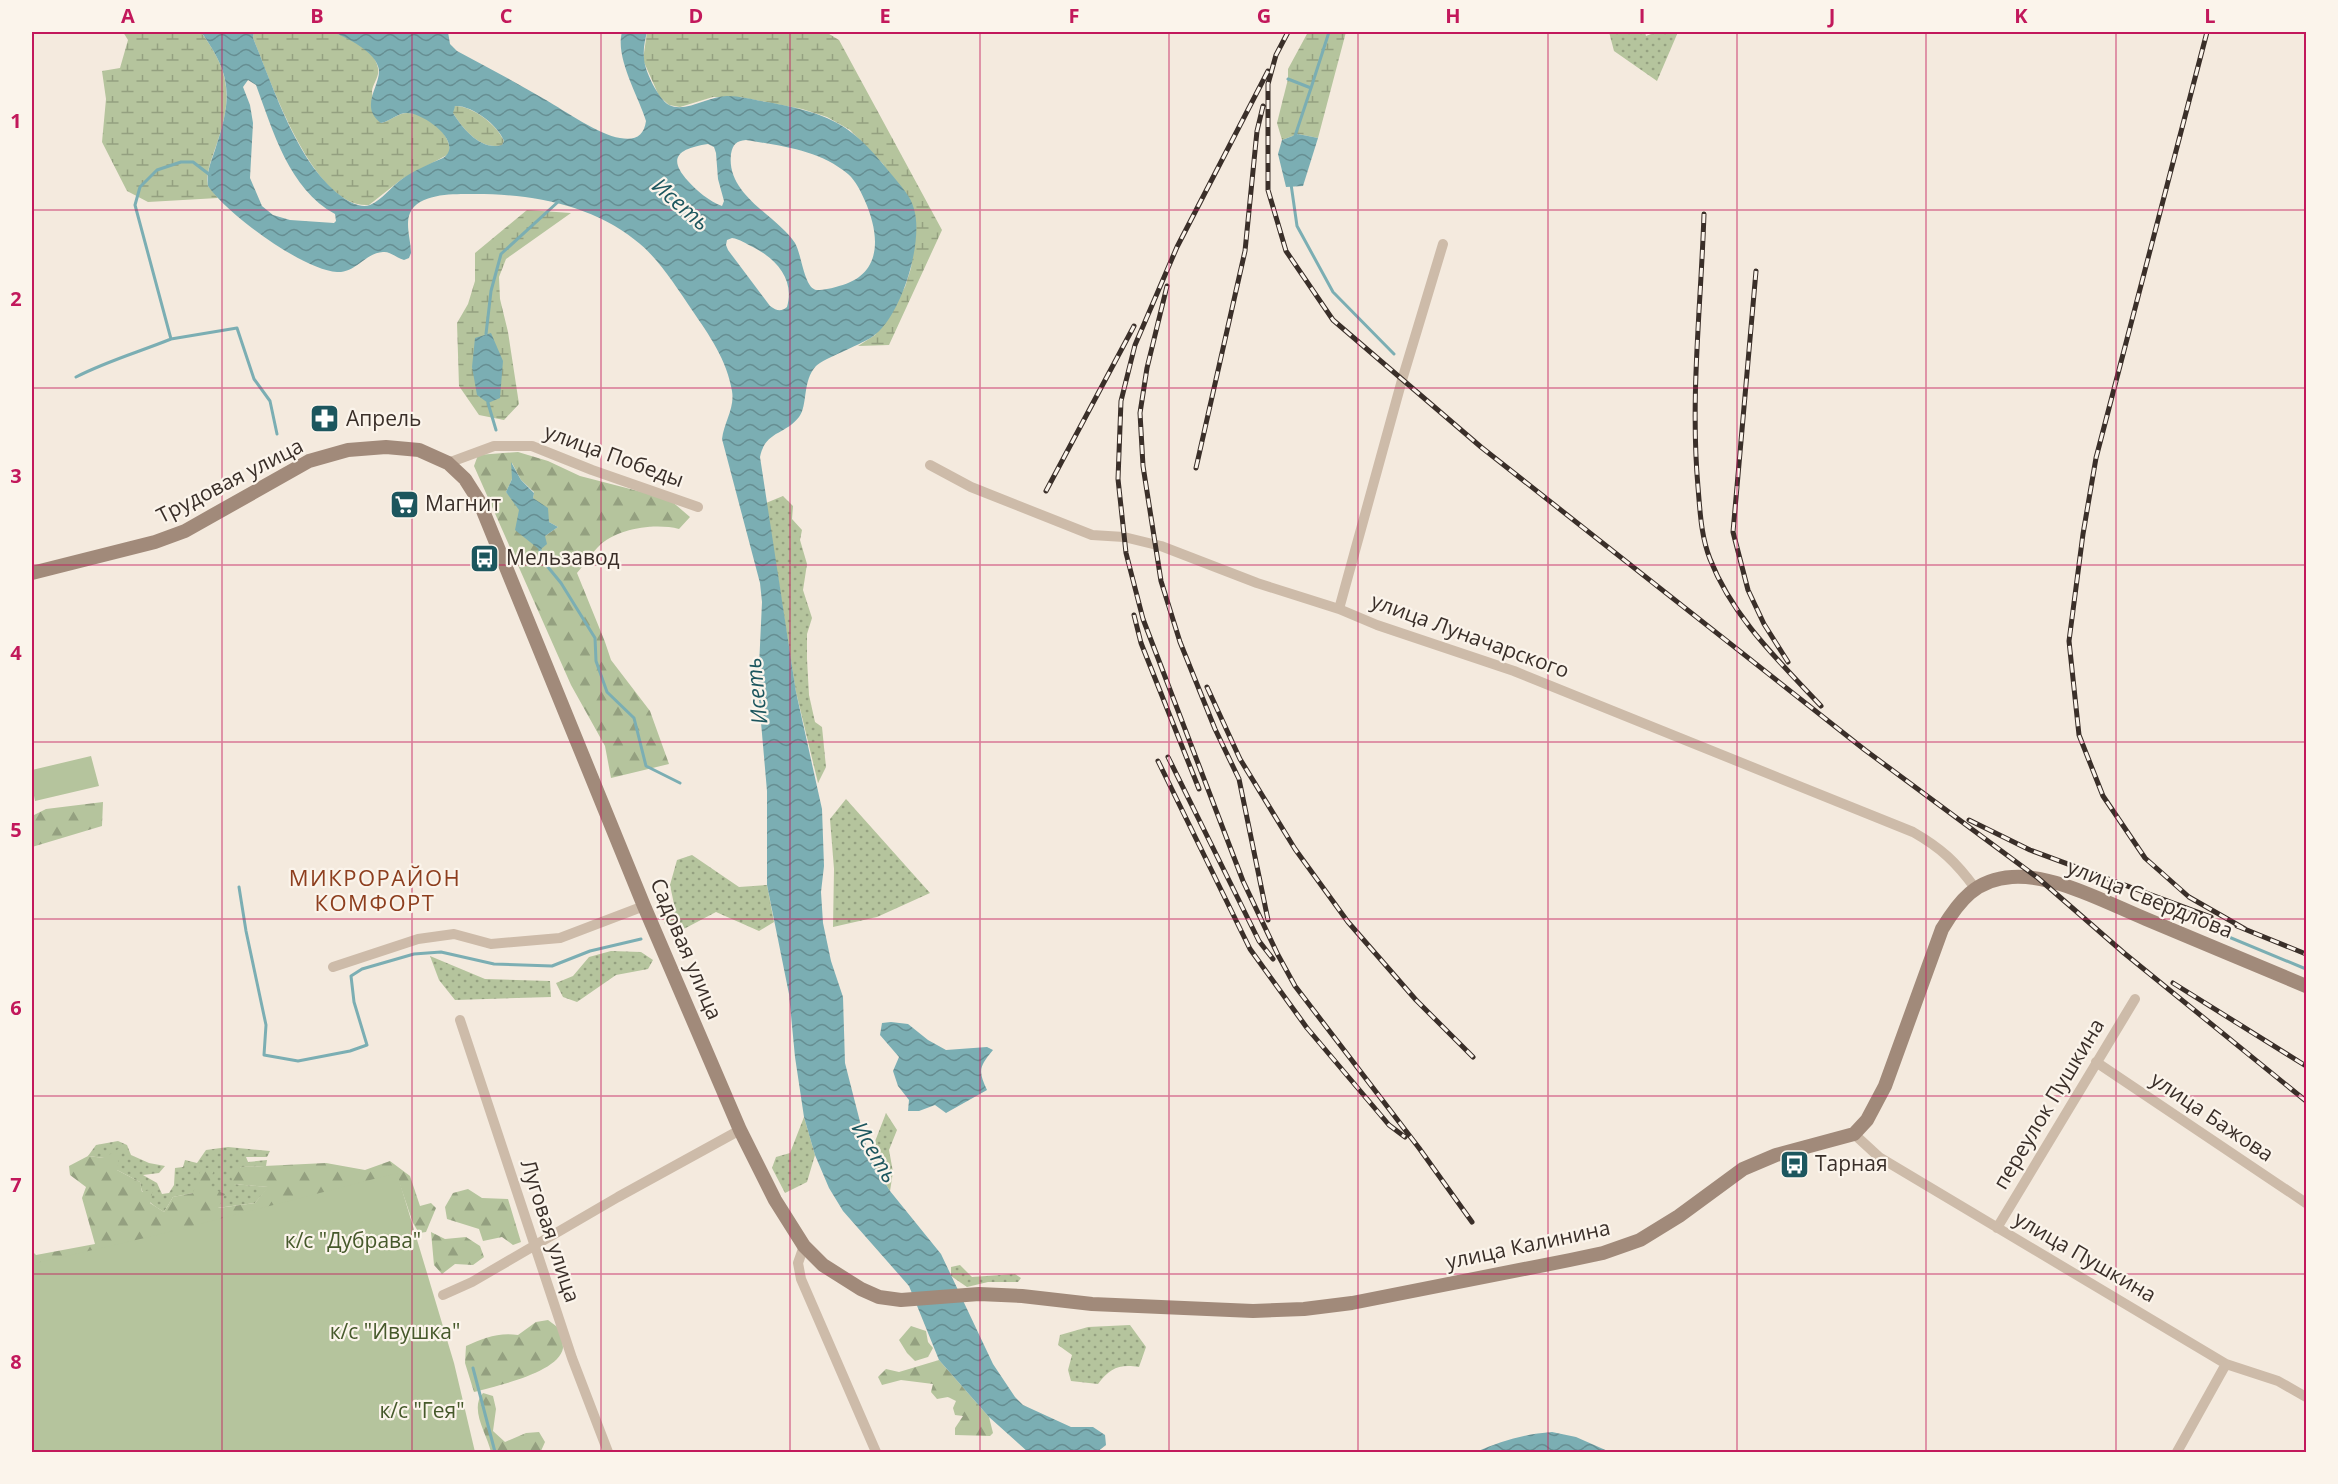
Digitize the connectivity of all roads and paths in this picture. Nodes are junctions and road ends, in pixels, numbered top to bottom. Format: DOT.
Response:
graph roads {
  1 [pos="1443,244"];
  2 [pos="448,463"];
  3 [pos="930,465"];
  4 [pos="698,507"];
  5 [pos="32,573"];
  6 [pos="1339,609"];
  7 [pos="1975,888"];
  8 [pos="644,906"];
  9 [pos="333,967"];
  10 [pos="2307,986"];
  11 [pos="2134,999"];
  12 [pos="460,1020"];
  13 [pos="2096,1062"];
  14 [pos="740,1130"];
  15 [pos="1854,1134"];
  16 [pos="2307,1203"];
  17 [pos="1997,1228"];
  18 [pos="534,1245"];
  19 [pos="804,1246"];
  20 [pos="443,1295"];
  21 [pos="901,1300"];
  22 [pos="2226,1364"];
  23 [pos="2307,1397"];
  24 [pos="608,1452"];
  25 [pos="876,1452"];
  26 [pos="2177,1452"];
  1 -- 6 [label="street"];
  2 -- 4 [label="street, улица Победы"];
  2 -- 5 [label="main road, Трудовая улица"];
  2 -- 8 [label="main road, Садовая улица"];
  3 -- 6 [label="street, улица Луначарского"];
  6 -- 7 [label="street, улица Луначарского"];
  7 -- 10 [label="main road, улица Свердлова"];
  7 -- 15 [label="main road"];
  8 -- 9 [label="street"];
  8 -- 14 [label="main road, Садовая улица"];
  11 -- 13 [label="street, переулок Пушкина"];
  12 -- 18 [label="street, Луговая улица"];
  13 -- 16 [label="street, улица Бажова"];
  13 -- 17 [label="street, переулок Пушкина"];
  14 -- 18 [label="street"];
  14 -- 19 [label="main road, Садовая улица"];
  15 -- 17 [label="street, улица Пушкина"];
  15 -- 21 [label="main road, улица Калинина"];
  17 -- 22 [label="street, улица Пушкина"];
  18 -- 20 [label="street"];
  18 -- 24 [label="street, Луговая улица"];
  19 -- 21 [label="main road, Садовая улица"];
  19 -- 25 [label="street"];
  22 -- 23 [label="street, улица Пушкина"];
  22 -- 26 [label="street"];
}
